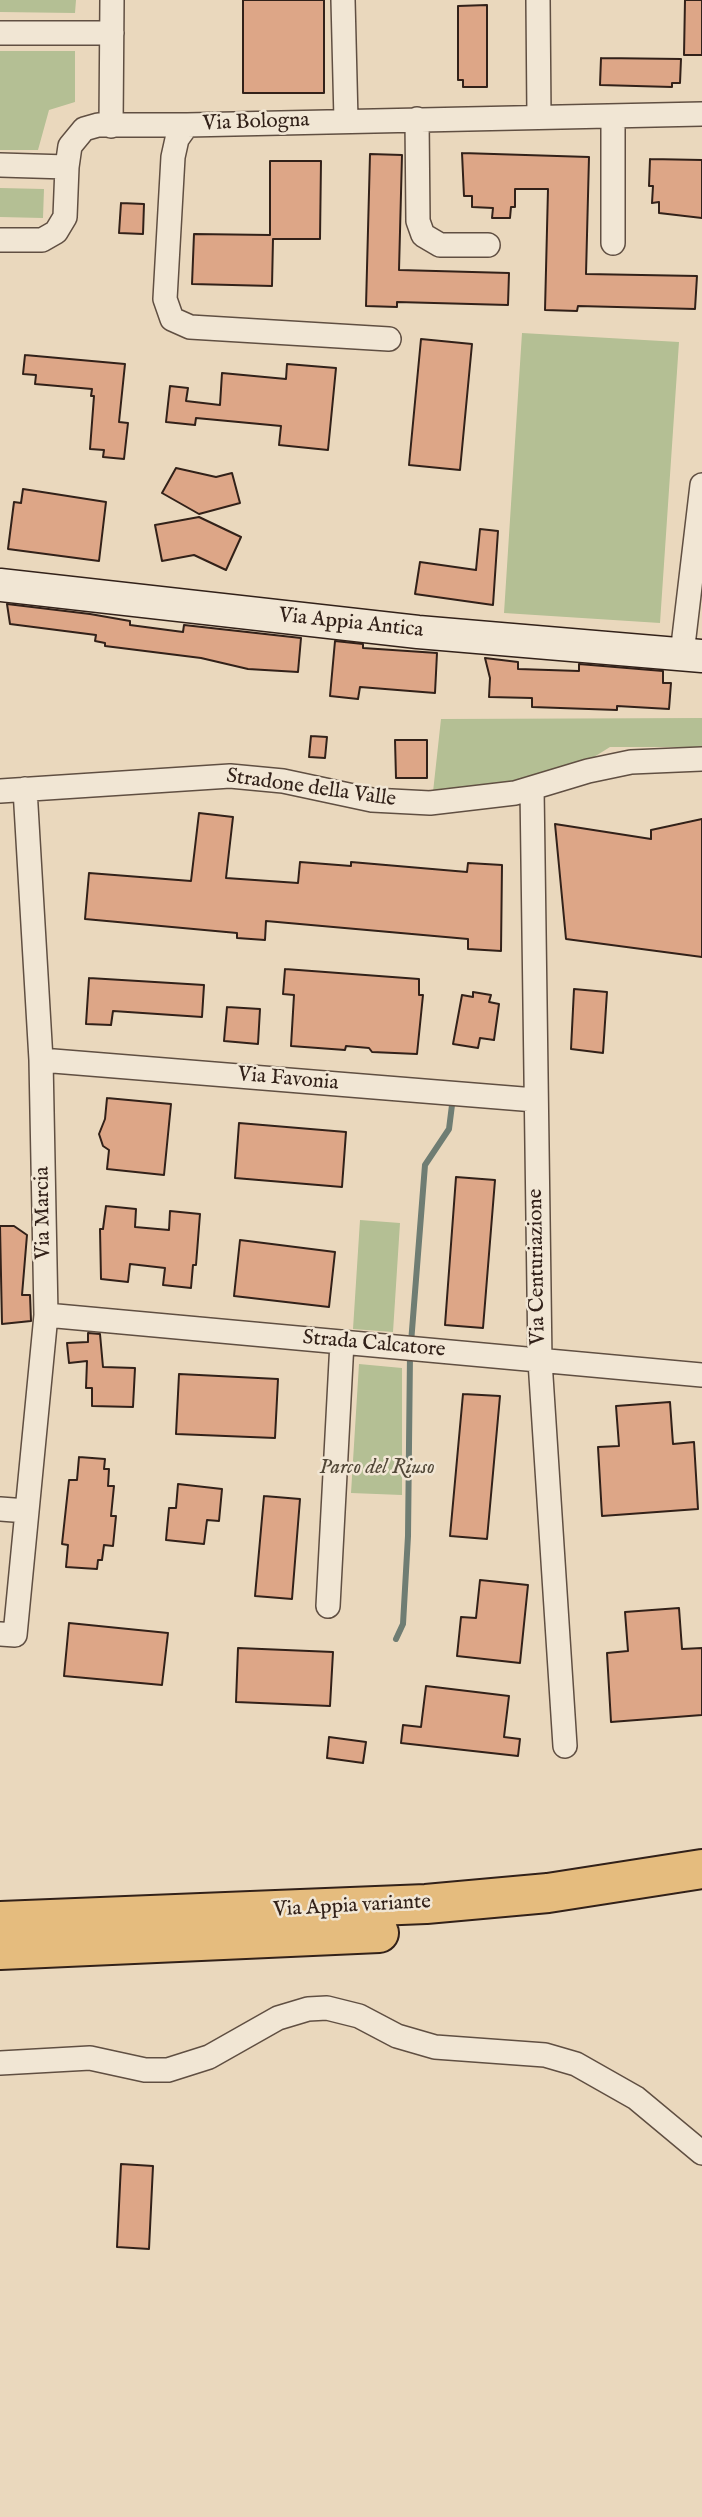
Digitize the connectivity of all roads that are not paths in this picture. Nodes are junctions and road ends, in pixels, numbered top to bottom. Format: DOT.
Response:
graph roads {
  1 [pos="113,0"];
  2 [pos="342,0"];
  3 [pos="538,0"];
  4 [pos="0,33"];
  5 [pos="112,33"];
  6 [pos="702,114"];
  7 [pos="612,116"];
  8 [pos="539,117"];
  9 [pos="417,119"];
  10 [pos="346,120"];
  11 [pos="187,125"];
  12 [pos="111,126"];
  13 [pos="0,165"];
  14 [pos="67,167"];
  15 [pos="0,240"];
  16 [pos="613,243"];
  17 [pos="488,245"];
  18 [pos="389,339"];
  19 [pos="702,485"];
  20 [pos="0,585"];
  21 [pos="692,655"];
  22 [pos="702,760"];
  23 [pos="532,788"];
  24 [pos="25,789"];
  25 [pos="0,791"];
  26 [pos="41,1060"];
  27 [pos="534,1100"];
  28 [pos="46,1315"];
  29 [pos="342,1342"];
  30 [pos="540,1361"];
  31 [pos="702,1375"];
  32 [pos="0,1509"];
  33 [pos="27,1511"];
  34 [pos="328,1606"];
  35 [pos="7,1635"];
  36 [pos="565,1746"];
  37 [pos="702,1869"];
  38 [pos="702,1897"];
  39 [pos="0,1921"];
  40 [pos="44,1934"];
  41 [pos="0,1950"];
  42 [pos="0,2063"];
  43 [pos="702,2153"];
  1 -- 5 [label="street"];
  2 -- 10 [label="street"];
  3 -- 8 [label="street"];
  4 -- 5 [label="street"];
  5 -- 12 [label="street"];
  6 -- 7 [label="street, Via Bologna"];
  7 -- 8 [label="street, Via Bologna"];
  7 -- 16 [label="street"];
  8 -- 9 [label="street, Via Bologna"];
  9 -- 10 [label="street, Via Bologna"];
  9 -- 17 [label="street"];
  10 -- 11 [label="street, Via Bologna"];
  11 -- 12 [label="street"];
  11 -- 18 [label="street, Via Bologna"];
  12 -- 14 [label="street"];
  13 -- 14 [label="street"];
  14 -- 15 [label="street"];
  19 -- 21 [label="street"];
  20 -- 21 [label="street, Via Appia Antica"];
  22 -- 23 [label="street, Stradone della Valle"];
  23 -- 24 [label="street, Stradone della Valle"];
  23 -- 27 [label="street, Via Centuriazione"];
  24 -- 25 [label="street, Stradone della Valle"];
  24 -- 26 [label="street, Via Marcia"];
  26 -- 27 [label="street, Via Favonia"];
  26 -- 28 [label="street, Via Marcia"];
  27 -- 30 [label="street, Via Centuriazione"];
  28 -- 29 [label="street, Strada Calcatore"];
  28 -- 33 [label="street, Via Marcia"];
  29 -- 30 [label="street, Strada Calcatore"];
  29 -- 34 [label="street"];
  30 -- 31 [label="street, Strada Calcatore"];
  30 -- 36 [label="street, Via Centuriazione"];
  32 -- 33 [label="street"];
  33 -- 35 [label="street, Via Marcia"];
  37 -- 40 [label="highway, Via Appia variante"];
  38 -- 40 [label="highway, Via Appia variante"];
  39 -- 40 [label="highway, Via Appia variante"];
  40 -- 41 [label="highway, Via Appia variante"];
  42 -- 43 [label="street"];
}
